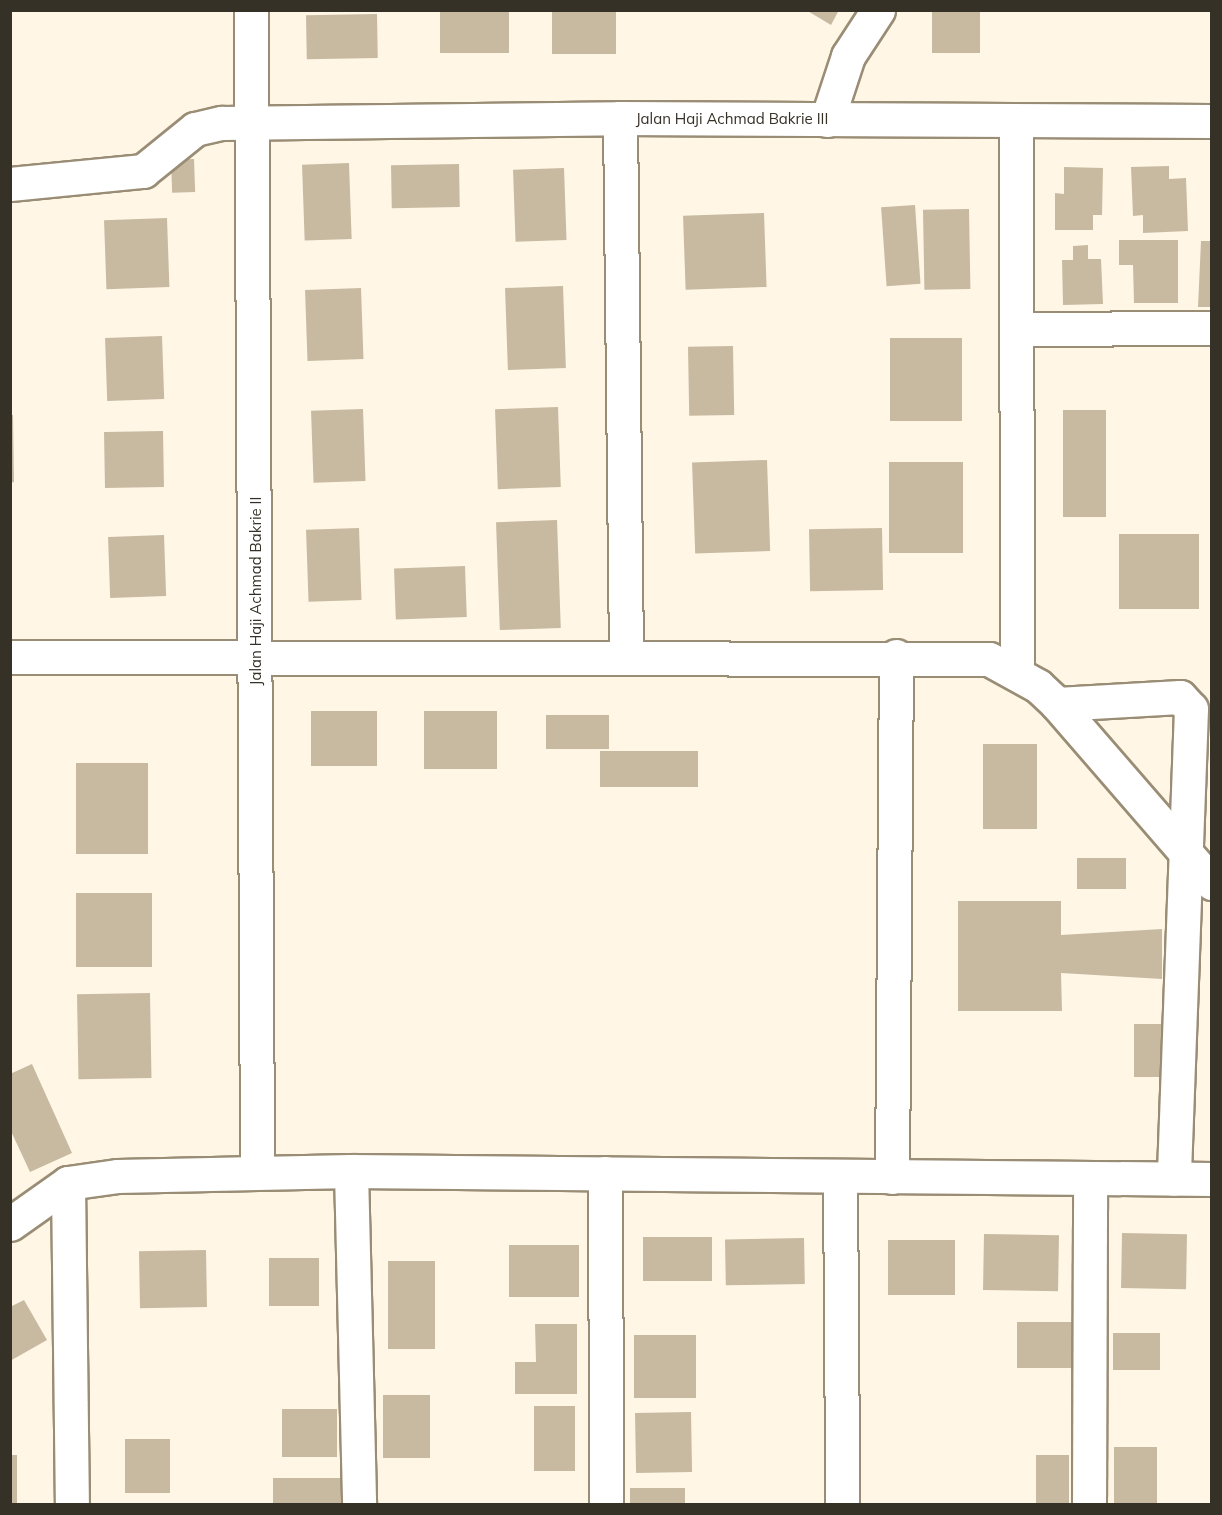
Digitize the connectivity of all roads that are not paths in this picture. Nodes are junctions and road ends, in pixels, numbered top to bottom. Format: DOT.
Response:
graph roads {
  1 [pos="251,10"];
  2 [pos="878,10"];
  3 [pos="620,118"];
  4 [pos="827,120"];
  5 [pos="1016,121"];
  6 [pos="1212,121"];
  7 [pos="254,124"];
  8 [pos="10,183"];
  9 [pos="1212,328"];
  10 [pos="1017,329"];
  11 [pos="257,654"];
  12 [pos="626,656"];
  13 [pos="896,656"];
  14 [pos="10,657"];
  15 [pos="1017,672"];
  16 [pos="1057,704"];
  17 [pos="1205,881"];
  18 [pos="351,1171"];
  19 [pos="257,1172"];
  20 [pos="605,1173"];
  21 [pos="892,1177"];
  22 [pos="840,1178"];
  23 [pos="1090,1179"];
  24 [pos="1174,1179"];
  25 [pos="1212,1179"];
  26 [pos="68,1184"];
  27 [pos="10,1224"];
  28 [pos="72,1504"];
  29 [pos="359,1504"];
  30 [pos="606,1504"];
  31 [pos="842,1504"];
  32 [pos="1089,1504"];
  1 -- 7 [label="street, Jalan Haji Achmad Bakrie II"];
  2 -- 4 [label="street"];
  3 -- 4 [label="street, Jalan Haji Achmad Bakrie III"];
  3 -- 7 [label="street, Jalan Haji Achmad Bakrie III"];
  3 -- 12 [label="street"];
  4 -- 5 [label="street, Jalan Haji Achmad Bakrie III"];
  5 -- 6 [label="street, Jalan Haji Achmad Bakrie III"];
  5 -- 10 [label="street"];
  7 -- 8 [label="street, Jalan Haji Achmad Bakrie III"];
  7 -- 11 [label="street, Jalan Haji Achmad Bakrie II"];
  9 -- 10 [label="street"];
  10 -- 15 [label="street"];
  11 -- 12 [label="street"];
  11 -- 14 [label="street"];
  11 -- 19 [label="street, Jalan Haji Achmad Bakrie II"];
  12 -- 13 [label="street"];
  13 -- 15 [label="street"];
  13 -- 21 [label="street"];
  15 -- 16 [label="street"];
  16 -- 17 [label="street"];
  16 -- 17 [label="street"];
  17 -- 24 [label="street"];
  18 -- 19 [label="street"];
  18 -- 20 [label="street"];
  18 -- 29 [label="street"];
  19 -- 26 [label="street"];
  20 -- 22 [label="street"];
  20 -- 30 [label="street"];
  21 -- 22 [label="street"];
  21 -- 23 [label="street"];
  22 -- 31 [label="street"];
  23 -- 24 [label="street"];
  23 -- 32 [label="street"];
  24 -- 25 [label="street"];
  26 -- 27 [label="street"];
  26 -- 28 [label="street"];
}
